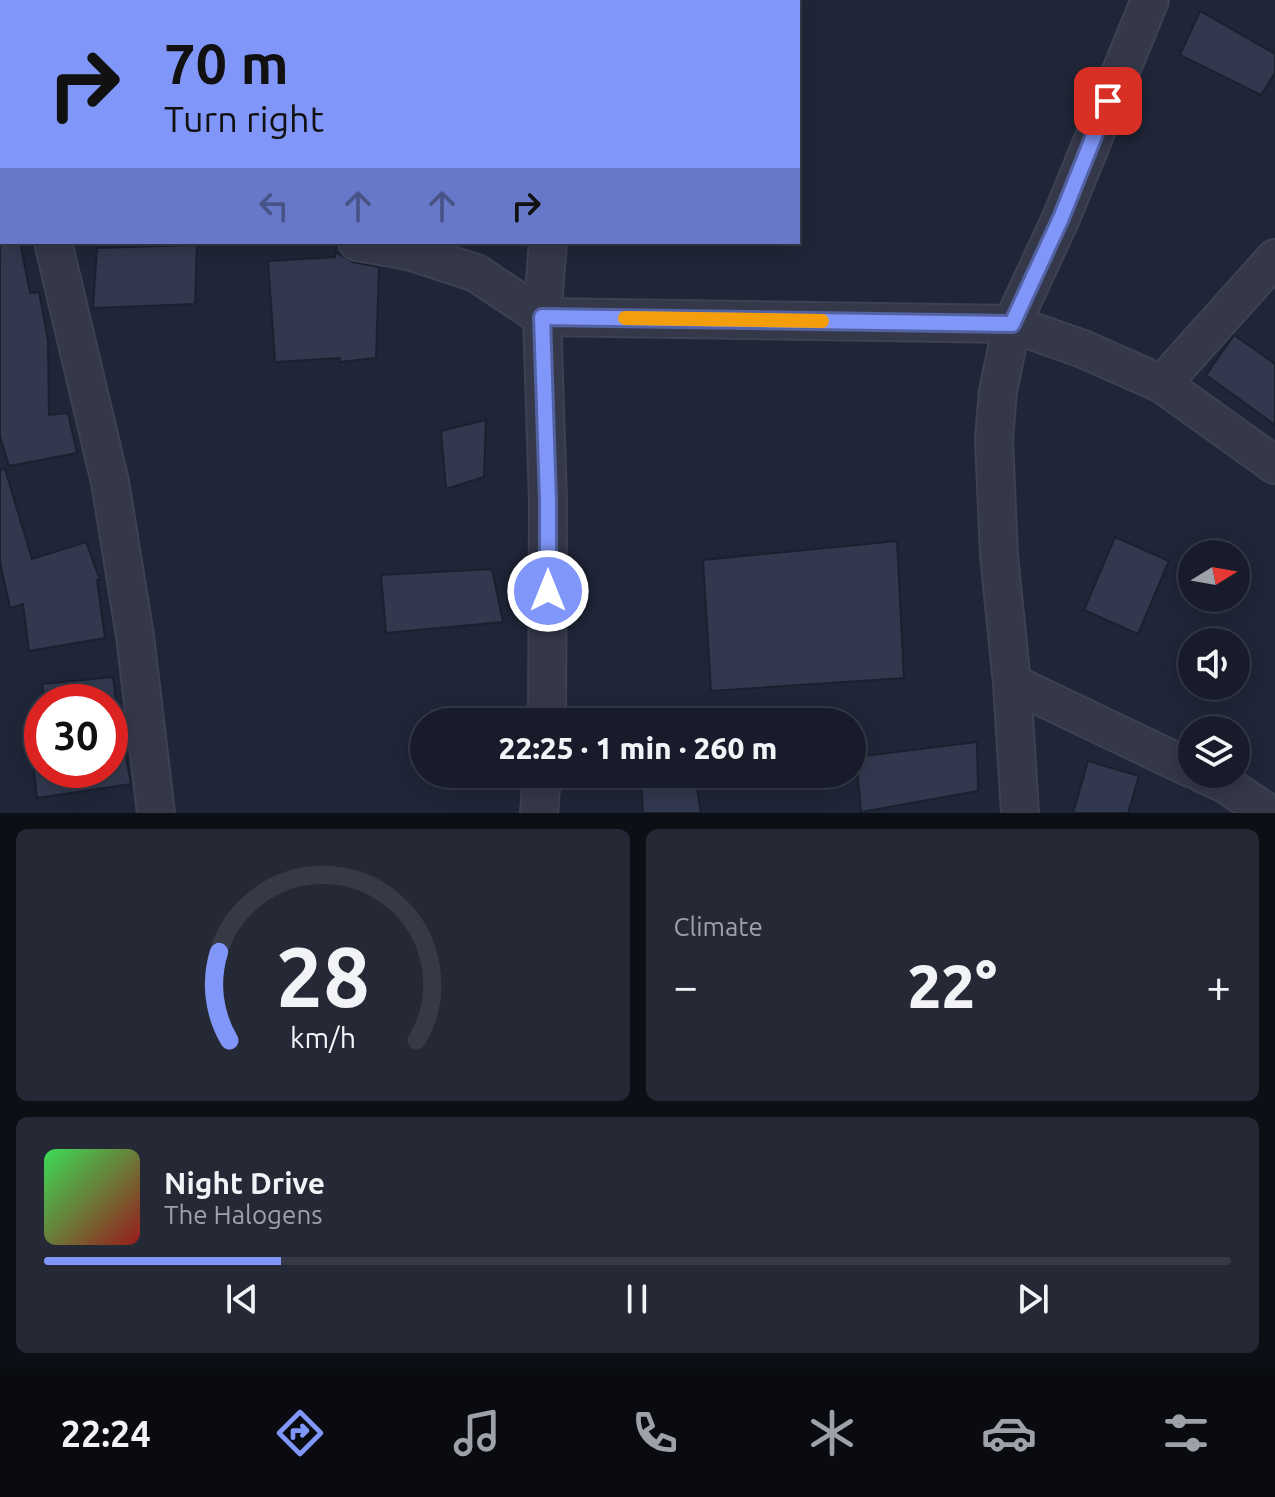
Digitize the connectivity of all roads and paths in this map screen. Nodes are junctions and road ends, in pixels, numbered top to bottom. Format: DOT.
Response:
graph roads {
  1 [pos="1150,0"];
  2 [pos="53,244"];
  3 [pos="369,244"];
  4 [pos="548,244"];
  5 [pos="1275,258"];
  6 [pos="542,317"];
  7 [pos="1012,324"];
  8 [pos="1162,384"];
  9 [pos="1275,465"];
  10 [pos="1012,683"];
  11 [pos="547,708"];
  12 [pos="1178,762"];
  13 [pos="541,788"];
  14 [pos="1231,788"];
  15 [pos="156,813"];
  16 [pos="539,813"];
  17 [pos="1020,813"];
  18 [pos="1268,813"];
  1 -- 7 [label="street"];
  2 -- 15 [label="street"];
  3 -- 6 [label="street"];
  4 -- 6 [label="street"];
  5 -- 8 [label="street"];
  6 -- 7 [label="street"];
  6 -- 11 [label="street"];
  7 -- 8 [label="street"];
  7 -- 10 [label="street"];
  8 -- 9 [label="street"];
  10 -- 12 [label="street"];
  10 -- 17 [label="street"];
  13 -- 16 [label="street"];
  14 -- 18 [label="street"];
}
